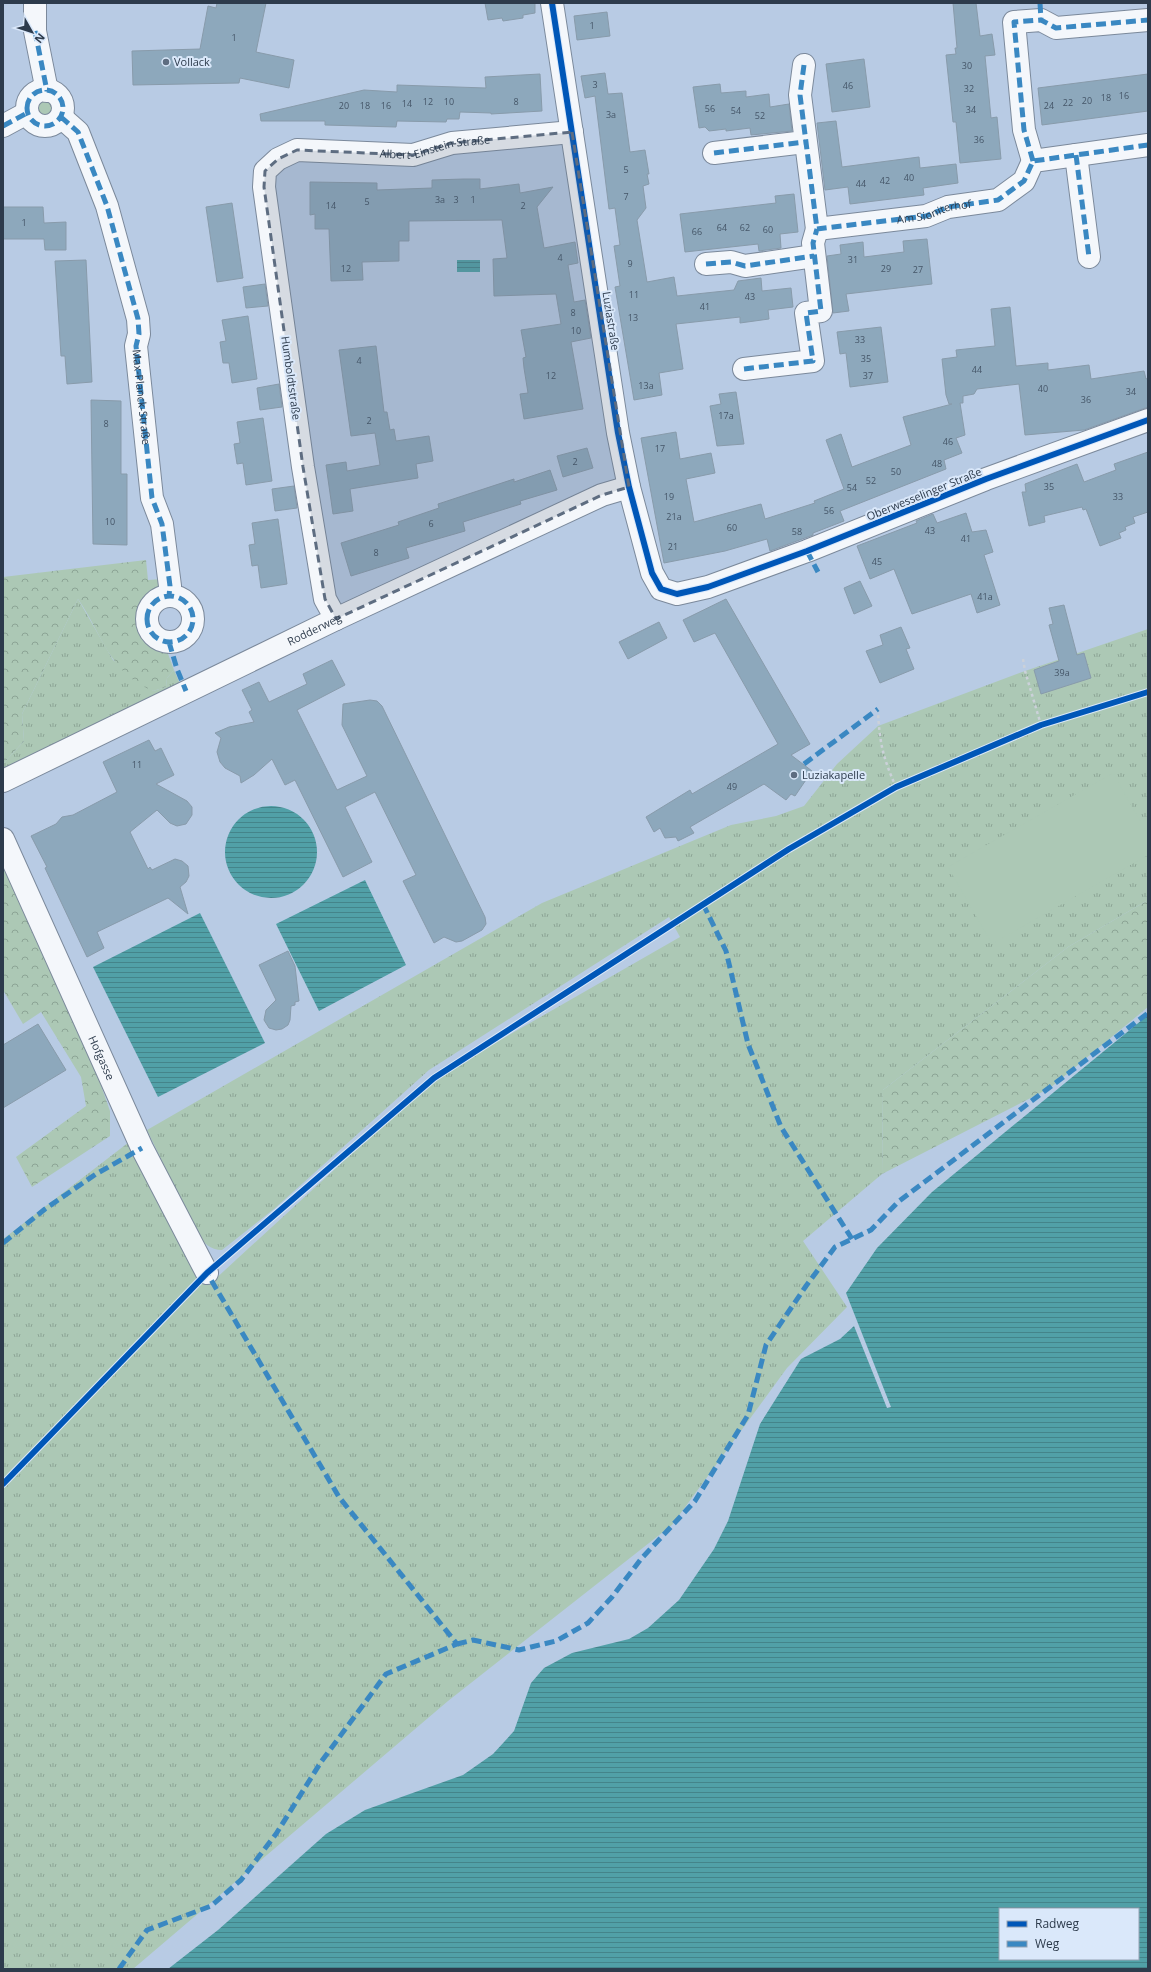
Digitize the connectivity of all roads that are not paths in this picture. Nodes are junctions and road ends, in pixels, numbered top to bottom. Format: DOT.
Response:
graph roads {
  1 [pos="35,3"];
  2 [pos="552,3"];
  3 [pos="1041,11"];
  4 [pos="1148,20"];
  5 [pos="804,65"];
  6 [pos="47,91"];
  7 [pos="27,113"];
  8 [pos="61,117"];
  9 [pos="3,126"];
  10 [pos="572,132"];
  11 [pos="805,142"];
  12 [pos="1148,145"];
  13 [pos="297,150"];
  14 [pos="714,153"];
  15 [pos="1076,155"];
  16 [pos="1033,161"];
  17 [pos="816,229"];
  18 [pos="814,256"];
  19 [pos="1089,257"];
  20 [pos="706,264"];
  21 [pos="744,369"];
  22 [pos="1148,420"];
  23 [pos="629,487"];
  24 [pos="708,587"];
  25 [pos="169,596"];
  26 [pos="336,620"];
  27 [pos="3,781"];
  28 [pos="3,839"];
  29 [pos="207,1273"];
  1 -- 6 [label="street"];
  2 -- 10 [label="street, Luziastraße"];
  3 -- 4 [label="street"];
  3 -- 16 [label="street"];
  5 -- 11 [label="street"];
  6 -- 7 [label="street"];
  6 -- 8 [label="street"];
  7 -- 8 [label="street"];
  7 -- 9 [label="street"];
  8 -- 25 [label="street, Max-Planck-Straße"];
  10 -- 13 [label="street, Albert-Einstein-Straße"];
  10 -- 23 [label="street, Luziastraße"];
  11 -- 14 [label="street"];
  11 -- 17 [label="street"];
  12 -- 15 [label="street"];
  13 -- 26 [label="street, Humboldtstraße"];
  15 -- 16 [label="street"];
  15 -- 19 [label="street"];
  16 -- 17 [label="street, Am Sioniterhof"];
  17 -- 18 [label="street"];
  18 -- 20 [label="street"];
  18 -- 21 [label="street"];
  22 -- 24 [label="street, Oberwesselinger Straße"];
  23 -- 24 [label="street, Luziastraße"];
  23 -- 26 [label="street, Rodderweg"];
  26 -- 27 [label="street, Rodderweg"];
  28 -- 29 [label="street, Hofgasse"];
}
